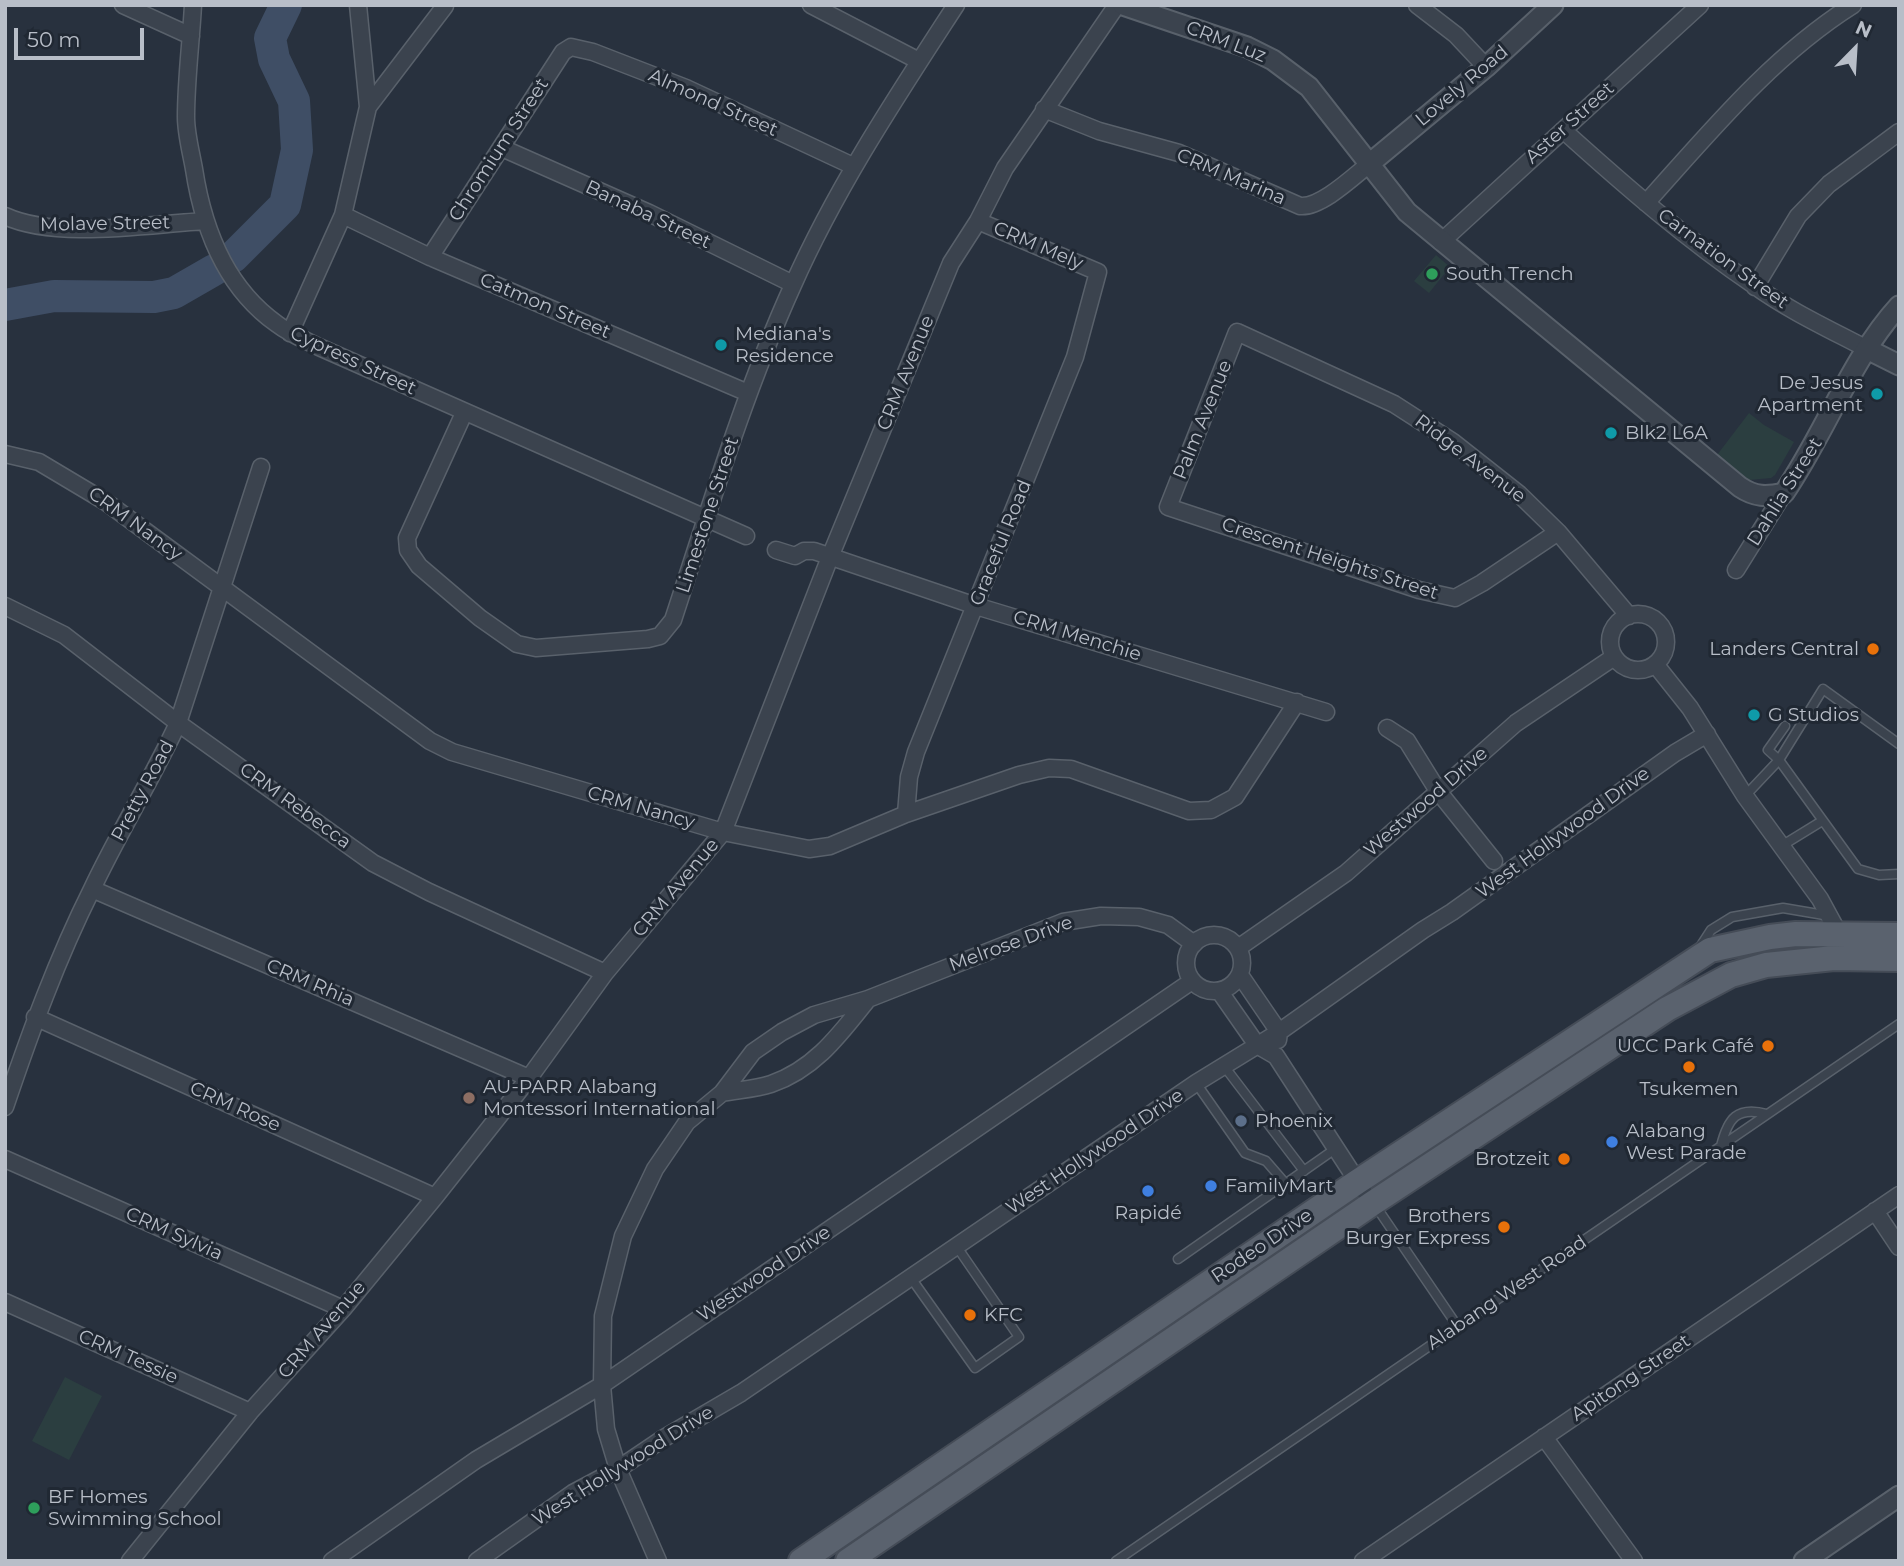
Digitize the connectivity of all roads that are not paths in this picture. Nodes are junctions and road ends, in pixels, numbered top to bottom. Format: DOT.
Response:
graph roads {
  1 [pos="123,5"];
  2 [pos="193,5"];
  3 [pos="358,5"];
  4 [pos="811,5"];
  5 [pos="956,5"];
  6 [pos="1117,5"];
  7 [pos="1123,5"];
  8 [pos="1417,5"];
  9 [pos="1553,5"];
  10 [pos="1700,5"];
  11 [pos="1853,5"];
  12 [pos="444,6"];
  13 [pos="191,36"];
  14 [pos="571,47"];
  15 [pos="919,61"];
  16 [pos="1486,66"];
  17 [pos="368,107"];
  18 [pos="1044,109"];
  19 [pos="1563,130"];
  20 [pos="1899,132"];
  21 [pos="502,148"];
  22 [pos="1368,165"];
  23 [pos="853,166"];
  24 [pos="1646,203"];
  25 [pos="343,215"];
  26 [pos="5,216"];
  27 [pos="206,221"];
  28 [pos="978,221"];
  29 [pos="1441,242"];
  30 [pos="430,257"];
  31 [pos="1098,272"];
  32 [pos="793,284"];
  33 [pos="1755,287"];
  34 [pos="1899,306"];
  35 [pos="1237,332"];
  36 [pos="290,333"];
  37 [pos="1867,349"];
  38 [pos="1899,365"];
  39 [pos="748,393"];
  40 [pos="464,413"];
  41 [pos="5,454"];
  42 [pos="261,467"];
  43 [pos="1784,493"];
  44 [pos="1168,507"];
  45 [pos="706,519"];
  46 [pos="1558,532"];
  47 [pos="746,537"];
  48 [pos="776,550"];
  49 [pos="831,557"];
  50 [pos="1736,570"];
  51 [pos="220,587"];
  52 [pos="5,606"];
  53 [pos="976,606"];
  54 [pos="1629,615"];
  55 [pos="1614,657"];
  56 [pos="1655,664"];
  57 [pos="1297,702"];
  58 [pos="1326,712"];
  59 [pos="178,723"];
  60 [pos="1785,726"];
  61 [pos="1387,728"];
  62 [pos="1707,734"];
  63 [pos="1899,744"];
  64 [pos="1779,760"];
  65 [pos="1438,791"];
  66 [pos="1745,796"];
  67 [pos="906,814"];
  68 [pos="1822,821"];
  69 [pos="723,832"];
  70 [pos="1783,845"];
  71 [pos="1494,861"];
  72 [pos="1899,874"];
  73 [pos="92,889"];
  74 [pos="1834,925"];
  75 [pos="1899,935"];
  76 [pos="1194,944"];
  77 [pos="1238,948"];
  78 [pos="1899,959"];
  79 [pos="605,973"];
  80 [pos="1240,975"];
  81 [pos="1192,981"];
  82 [pos="1220,992"];
  83 [pos="868,999"];
  84 [pos="35,1017"];
  85 [pos="1899,1024"];
  86 [pos="1279,1032"];
  87 [pos="1257,1045"];
  88 [pos="1276,1056"];
  89 [pos="1224,1066"];
  90 [pos="529,1078"];
  91 [pos="1196,1083"];
  92 [pos="722,1093"];
  93 [pos="5,1107"];
  94 [pos="1767,1114"];
  95 [pos="1721,1146"];
  96 [pos="1335,1149"];
  97 [pos="5,1159"];
  98 [pos="1304,1171"];
  99 [pos="1357,1182"];
  100 [pos="1286,1184"];
  101 [pos="1899,1195"];
  102 [pos="435,1197"];
  103 [pos="1373,1202"];
  104 [pos="1875,1211"];
  105 [pos="957,1247"];
  106 [pos="1899,1247"];
  107 [pos="1178,1259"];
  108 [pos="911,1278"];
  109 [pos="5,1302"];
  110 [pos="343,1309"];
  111 [pos="1458,1327"];
  112 [pos="602,1385"];
  113 [pos="250,1412"];
  114 [pos="1544,1437"];
  115 [pos="618,1469"];
  116 [pos="1899,1496"];
  117 [pos="130,1561"];
  118 [pos="332,1561"];
  119 [pos="477,1561"];
  120 [pos="658,1561"];
  121 [pos="801,1561"];
  122 [pos="848,1561"];
  123 [pos="1116,1561"];
  124 [pos="1363,1561"];
  125 [pos="1634,1561"];
  126 [pos="1804,1561"];
  1 -- 13 [label="street"];
  2 -- 13 [label="street, Cypress Street"];
  3 -- 17 [label="street"];
  4 -- 15 [label="street"];
  5 -- 15 [label="street, Limestone Street"];
  6 -- 18 [label="street, CRM Avenue"];
  7 -- 22 [label="street, CRM Luz"];
  8 -- 16 [label="street"];
  9 -- 16 [label="street, Lovely Road"];
  10 -- 19 [label="street, Aster Street"];
  11 -- 24 [label="street"];
  12 -- 17 [label="street"];
  13 -- 27 [label="street, Cypress Street"];
  14 -- 21 [label="street, Chromium Street"];
  14 -- 23 [label="street, Almond Street"];
  15 -- 23 [label="street, Limestone Street"];
  16 -- 22 [label="street, Lovely Road"];
  17 -- 25 [label="street"];
  18 -- 22 [label="street, CRM Marina"];
  18 -- 28 [label="street, CRM Avenue"];
  19 -- 24 [label="street, Carnation Street"];
  19 -- 29 [label="street, Aster Street"];
  20 -- 33 [label="street"];
  21 -- 30 [label="street, Chromium Street"];
  21 -- 32 [label="street, Banaba Street"];
  22 -- 29 [label="street, CRM Luz"];
  23 -- 32 [label="street, Limestone Street"];
  24 -- 33 [label="street, Carnation Street"];
  25 -- 30 [label="street, Catmon Street"];
  25 -- 36 [label="street"];
  26 -- 27 [label="street, Molave Street"];
  27 -- 36 [label="street, Cypress Street"];
  28 -- 31 [label="street, CRM Mely"];
  28 -- 49 [label="street, CRM Avenue"];
  29 -- 43 [label="street, CRM Luz"];
  30 -- 39 [label="street, Catmon Street"];
  31 -- 53 [label="street, Graceful Road"];
  32 -- 39 [label="street, Limestone Street"];
  33 -- 37 [label="street, Carnation Street"];
  34 -- 37 [label="street, Dahlia Street"];
  35 -- 44 [label="street, Palm Avenue"];
  35 -- 46 [label="street, Ridge Avenue"];
  36 -- 40 [label="street, Cypress Street"];
  37 -- 38 [label="street, Carnation Street"];
  37 -- 43 [label="street, Dahlia Street"];
  39 -- 45 [label="street, Limestone Street"];
  40 -- 45 [label="street, Cypress Street"];
  40 -- 45 [label="street, Limestone Street"];
  41 -- 51 [label="street, CRM Nancy"];
  42 -- 51 [label="street, Pretty Road"];
  43 -- 50 [label="street, Dahlia Street"];
  44 -- 46 [label="street, Crescent Heights Street"];
  45 -- 47 [label="street, Cypress Street"];
  46 -- 54 [label="street, Ridge Avenue"];
  48 -- 49 [label="street, CRM Menchie"];
  49 -- 53 [label="street, CRM Menchie"];
  49 -- 69 [label="street, CRM Avenue"];
  51 -- 59 [label="street, Pretty Road"];
  51 -- 69 [label="street, CRM Nancy"];
  52 -- 59 [label="street, CRM Rebecca"];
  53 -- 57 [label="street, CRM Menchie"];
  53 -- 67 [label="street, Graceful Road"];
  54 -- 55 [label="street"];
  54 -- 56 [label="street"];
  55 -- 56 [label="street"];
  55 -- 65 [label="street, Westwood Drive"];
  56 -- 62 [label="street"];
  57 -- 58 [label="street, CRM Menchie"];
  57 -- 67 [label="street, CRM Nancy"];
  59 -- 73 [label="street, Pretty Road"];
  59 -- 79 [label="street, CRM Rebecca"];
  60 -- 64 [label="lane"];
  61 -- 65 [label="street"];
  62 -- 66 [label="street"];
  62 -- 86 [label="street, West Hollywood Drive"];
  63 -- 64 [label="lane"];
  64 -- 66 [label="lane"];
  64 -- 68 [label="lane"];
  65 -- 71 [label="street"];
  65 -- 77 [label="street, Westwood Drive"];
  66 -- 70 [label="street"];
  67 -- 69 [label="street, CRM Nancy"];
  68 -- 70 [label="lane"];
  68 -- 72 [label="lane"];
  69 -- 79 [label="street, CRM Avenue"];
  70 -- 74 [label="street"];
  73 -- 84 [label="street, Pretty Road"];
  73 -- 90 [label="street, CRM Rhia"];
  74 -- 75 [label="main road, Rodeo Drive"];
  74 -- 99 [label="main road, Rodeo Drive"];
  76 -- 77 [label="street"];
  76 -- 81 [label="street"];
  76 -- 83 [label="street, Melrose Drive"];
  77 -- 80 [label="street"];
  78 -- 103 [label="main road, Rodeo Drive"];
  79 -- 90 [label="street, CRM Avenue"];
  80 -- 82 [label="street"];
  80 -- 86 [label="street"];
  81 -- 82 [label="street"];
  81 -- 112 [label="street, Westwood Drive"];
  82 -- 87 [label="street"];
  83 -- 92 [label="street, Melrose Drive"];
  83 -- 92 [label="street, Melrose Drive"];
  84 -- 93 [label="street, Pretty Road"];
  84 -- 102 [label="street, CRM Rose"];
  85 -- 94 [label="lane, Alabang West Road"];
  86 -- 87 [label="street, West Hollywood Drive"];
  86 -- 88 [label="street"];
  87 -- 88 [label="street"];
  87 -- 89 [label="street, West Hollywood Drive"];
  88 -- 96 [label="street"];
  89 -- 91 [label="street, West Hollywood Drive"];
  89 -- 98 [label="lane"];
  90 -- 102 [label="street, CRM Avenue"];
  91 -- 100 [label="lane"];
  91 -- 105 [label="street, West Hollywood Drive"];
  92 -- 112 [label="street, Melrose Drive"];
  94 -- 95 [label="lane, Alabang West Road"];
  94 -- 95 [label="lane"];
  95 -- 111 [label="lane, Alabang West Road"];
  96 -- 98 [label="lane"];
  96 -- 99 [label="street"];
  97 -- 110 [label="street, CRM Sylvia"];
  98 -- 100 [label="lane"];
  99 -- 103 [label="street"];
  99 -- 121 [label="main road, Rodeo Drive"];
  100 -- 107 [label="lane"];
  101 -- 104 [label="street, Apitong Street"];
  102 -- 110 [label="street, CRM Avenue"];
  103 -- 111 [label="lane"];
  103 -- 122 [label="main road, Rodeo Drive"];
  104 -- 106 [label="street"];
  104 -- 114 [label="street, Apitong Street"];
  105 -- 108 [label="street, West Hollywood Drive"];
  105 -- 108 [label="lane"];
  108 -- 115 [label="street, West Hollywood Drive"];
  109 -- 113 [label="street, CRM Tessie"];
  110 -- 113 [label="street, CRM Avenue"];
  111 -- 123 [label="lane, Alabang West Road"];
  112 -- 115 [label="street, Melrose Drive"];
  112 -- 118 [label="street, Westwood Drive"];
  113 -- 117 [label="street, CRM Avenue"];
  114 -- 124 [label="street, Apitong Street"];
  114 -- 125 [label="street"];
  115 -- 119 [label="street, West Hollywood Drive"];
  115 -- 120 [label="street, Melrose Drive"];
  116 -- 126 [label="street"];
}
